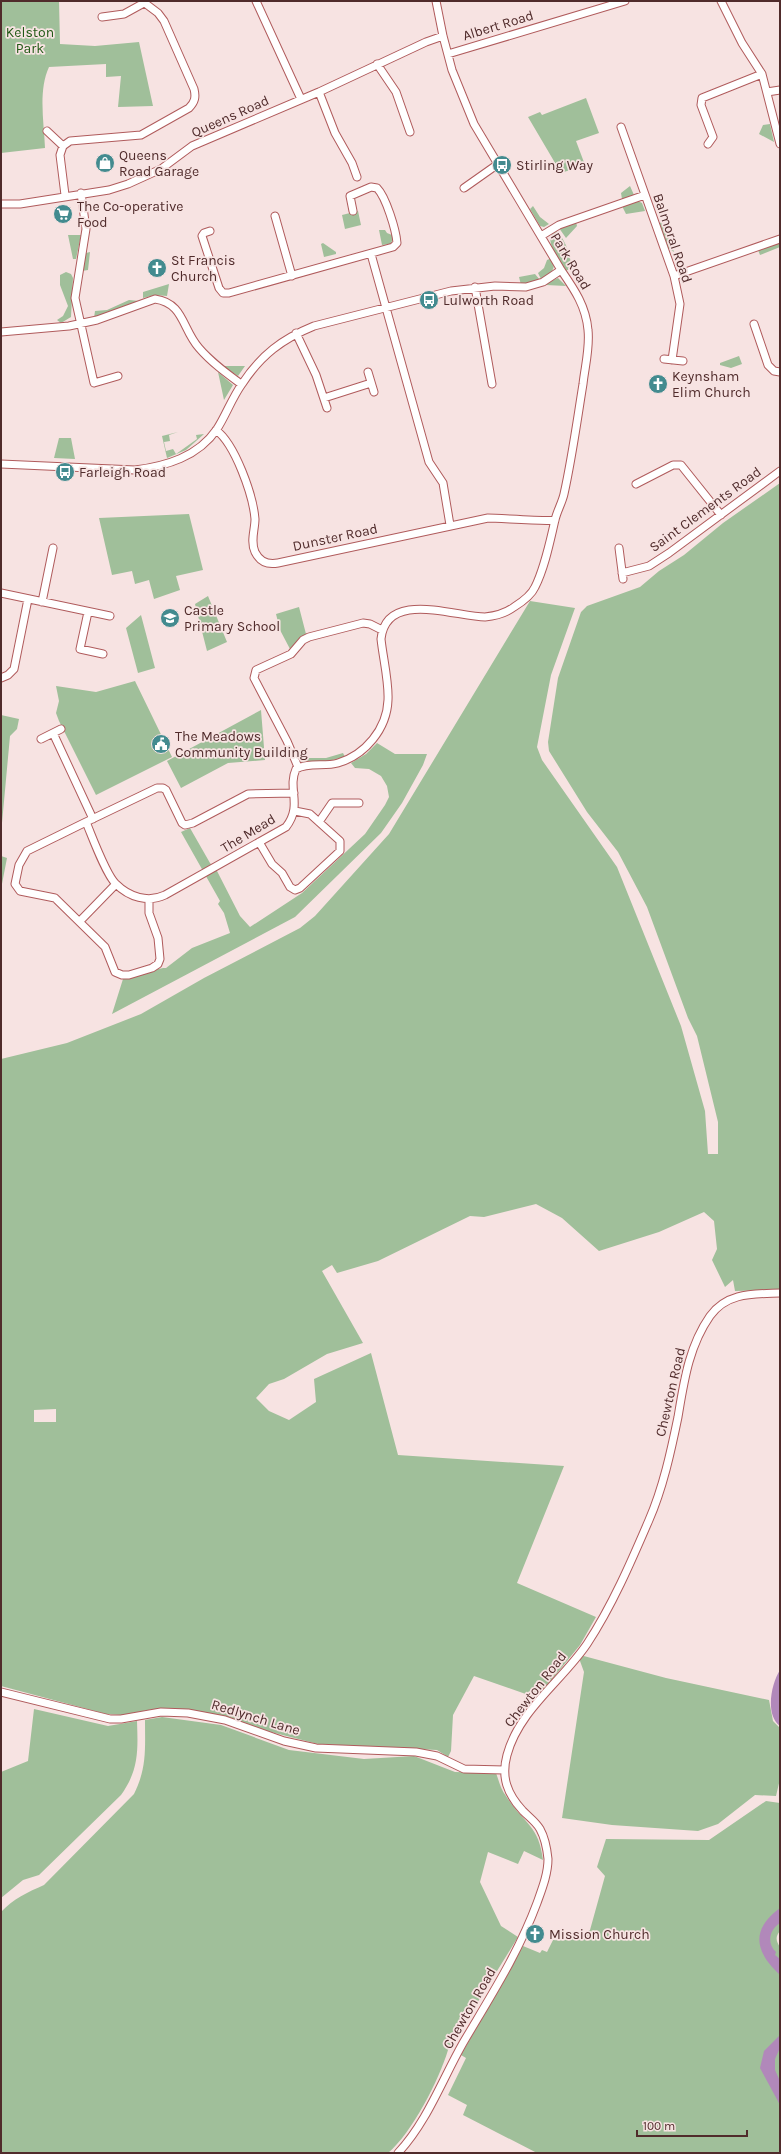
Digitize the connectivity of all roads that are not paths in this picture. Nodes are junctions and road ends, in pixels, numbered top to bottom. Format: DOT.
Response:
graph roads {
  1 [pos="256,1"];
  2 [pos="436,1"];
  3 [pos="625,1"];
  4 [pos="721,1"];
  5 [pos="143,2"];
  6 [pos="102,17"];
  7 [pos="442,36"];
  8 [pos="448,54"];
  9 [pos="377,64"];
  10 [pos="762,74"];
  11 [pos="780,90"];
  12 [pos="319,92"];
  13 [pos="767,92"];
  14 [pos="301,99"];
  15 [pos="621,127"];
  16 [pos="47,131"];
  17 [pos="410,132"];
  18 [pos="708,144"];
  19 [pos="780,144"];
  20 [pos="63,146"];
  21 [pos="498,164"];
  22 [pos="357,177"];
  23 [pos="464,188"];
  24 [pos="81,193"];
  25 [pos="645,194"];
  26 [pos="65,195"];
  27 [pos="1,204"];
  28 [pos="353,211"];
  29 [pos="275,216"];
  30 [pos="210,232"];
  31 [pos="541,236"];
  32 [pos="780,239"];
  33 [pos="371,254"];
  34 [pos="561,270"];
  35 [pos="292,276"];
  36 [pos="674,276"];
  37 [pos="475,287"];
  38 [pos="387,307"];
  39 [pos="80,323"];
  40 [pos="754,324"];
  41 [pos="1,332"];
  42 [pos="296,333"];
  43 [pos="664,359"];
  44 [pos="672,360"];
  45 [pos="683,361"];
  46 [pos="368,372"];
  47 [pos="780,372"];
  48 [pos="118,376"];
  49 [pos="371,383"];
  50 [pos="241,384"];
  51 [pos="492,384"];
  52 [pos="374,392"];
  53 [pos="324,398"];
  54 [pos="327,408"];
  55 [pos="216,430"];
  56 [pos="1,464"];
  57 [pos="780,471"];
  58 [pos="636,484"];
  59 [pos="721,515"];
  60 [pos="555,520"];
  61 [pos="450,525"];
  62 [pos="53,548"];
  63 [pos="619,548"];
  64 [pos="1,593"];
  65 [pos="28,599"];
  66 [pos="42,602"];
  67 [pos="88,612"];
  68 [pos="110,616"];
  69 [pos="382,630"];
  70 [pos="103,654"];
  71 [pos="1,678"];
  72 [pos="61,729"];
  73 [pos="53,733"];
  74 [pos="41,739"];
  75 [pos="298,767"];
  76 [pos="294,793"];
  77 [pos="359,802"];
  78 [pos="295,811"];
  79 [pos="89,820"];
  80 [pos="319,822"];
  81 [pos="259,842"];
  82 [pos="116,884"];
  83 [pos="149,900"];
  84 [pos="80,921"];
  85 [pos="780,1293"];
  86 [pos="1,1692"];
  87 [pos="504,1770"];
  88 [pos="398,2153"];
  1 -- 14 [label="street"];
  2 -- 7 [label="street, Park Road"];
  3 -- 8 [label="street, Albert Road"];
  4 -- 10 [label="street"];
  5 -- 6 [label="street"];
  5 -- 20 [label="street"];
  7 -- 8 [label="street, Park Road"];
  7 -- 9 [label="street, Queens Road"];
  8 -- 21 [label="street, Park Road"];
  9 -- 12 [label="street, Queens Road"];
  9 -- 17 [label="street"];
  10 -- 13 [label="street"];
  10 -- 18 [label="street"];
  11 -- 13 [label="street"];
  12 -- 14 [label="street, Queens Road"];
  12 -- 22 [label="street"];
  13 -- 19 [label="street"];
  14 -- 24 [label="street, Queens Road"];
  15 -- 25 [label="street, Balmoral Road"];
  16 -- 20 [label="street"];
  20 -- 26 [label="street"];
  21 -- 23 [label="street"];
  21 -- 31 [label="street, Park Road"];
  24 -- 26 [label="street, Queens Road"];
  24 -- 39 [label="street"];
  25 -- 31 [label="street"];
  25 -- 36 [label="street, Balmoral Road"];
  26 -- 27 [label="street, Queens Road"];
  28 -- 33 [label="street"];
  29 -- 35 [label="street"];
  30 -- 35 [label="street"];
  31 -- 34 [label="street, Park Road"];
  32 -- 36 [label="street"];
  33 -- 35 [label="street"];
  33 -- 38 [label="street"];
  34 -- 37 [label="street"];
  34 -- 60 [label="street, Park Road"];
  36 -- 44 [label="street, Balmoral Road"];
  37 -- 38 [label="street"];
  37 -- 51 [label="street"];
  38 -- 42 [label="street"];
  38 -- 61 [label="street"];
  39 -- 41 [label="street"];
  39 -- 48 [label="street"];
  39 -- 50 [label="street"];
  40 -- 47 [label="street"];
  42 -- 50 [label="street"];
  42 -- 53 [label="street"];
  43 -- 44 [label="street"];
  44 -- 45 [label="street"];
  46 -- 49 [label="street"];
  49 -- 52 [label="street"];
  49 -- 53 [label="street"];
  50 -- 55 [label="street"];
  53 -- 54 [label="street"];
  55 -- 56 [label="street"];
  55 -- 61 [label="street, Dunster Road"];
  57 -- 59 [label="street, Saint Clements Road"];
  58 -- 59 [label="street"];
  59 -- 63 [label="street, Saint Clements Road"];
  60 -- 61 [label="street, Dunster Road"];
  60 -- 69 [label="street, Park Road"];
  62 -- 66 [label="street"];
  64 -- 65 [label="street"];
  65 -- 66 [label="street"];
  65 -- 71 [label="street"];
  66 -- 67 [label="street"];
  67 -- 68 [label="street"];
  67 -- 70 [label="street"];
  69 -- 75 [label="street"];
  69 -- 75 [label="street"];
  72 -- 73 [label="street"];
  73 -- 74 [label="street"];
  73 -- 79 [label="street"];
  75 -- 76 [label="street, The Mead"];
  76 -- 78 [label="street, The Mead"];
  76 -- 79 [label="street"];
  77 -- 80 [label="street"];
  78 -- 80 [label="street"];
  78 -- 81 [label="street, The Mead"];
  79 -- 82 [label="street"];
  79 -- 84 [label="street"];
  80 -- 81 [label="street"];
  81 -- 83 [label="street, The Mead"];
  82 -- 83 [label="street"];
  82 -- 84 [label="street"];
  83 -- 84 [label="street"];
  85 -- 87 [label="street, Chewton Road"];
  86 -- 87 [label="street, Redlynch Lane"];
  87 -- 88 [label="street, Chewton Road"];
}
